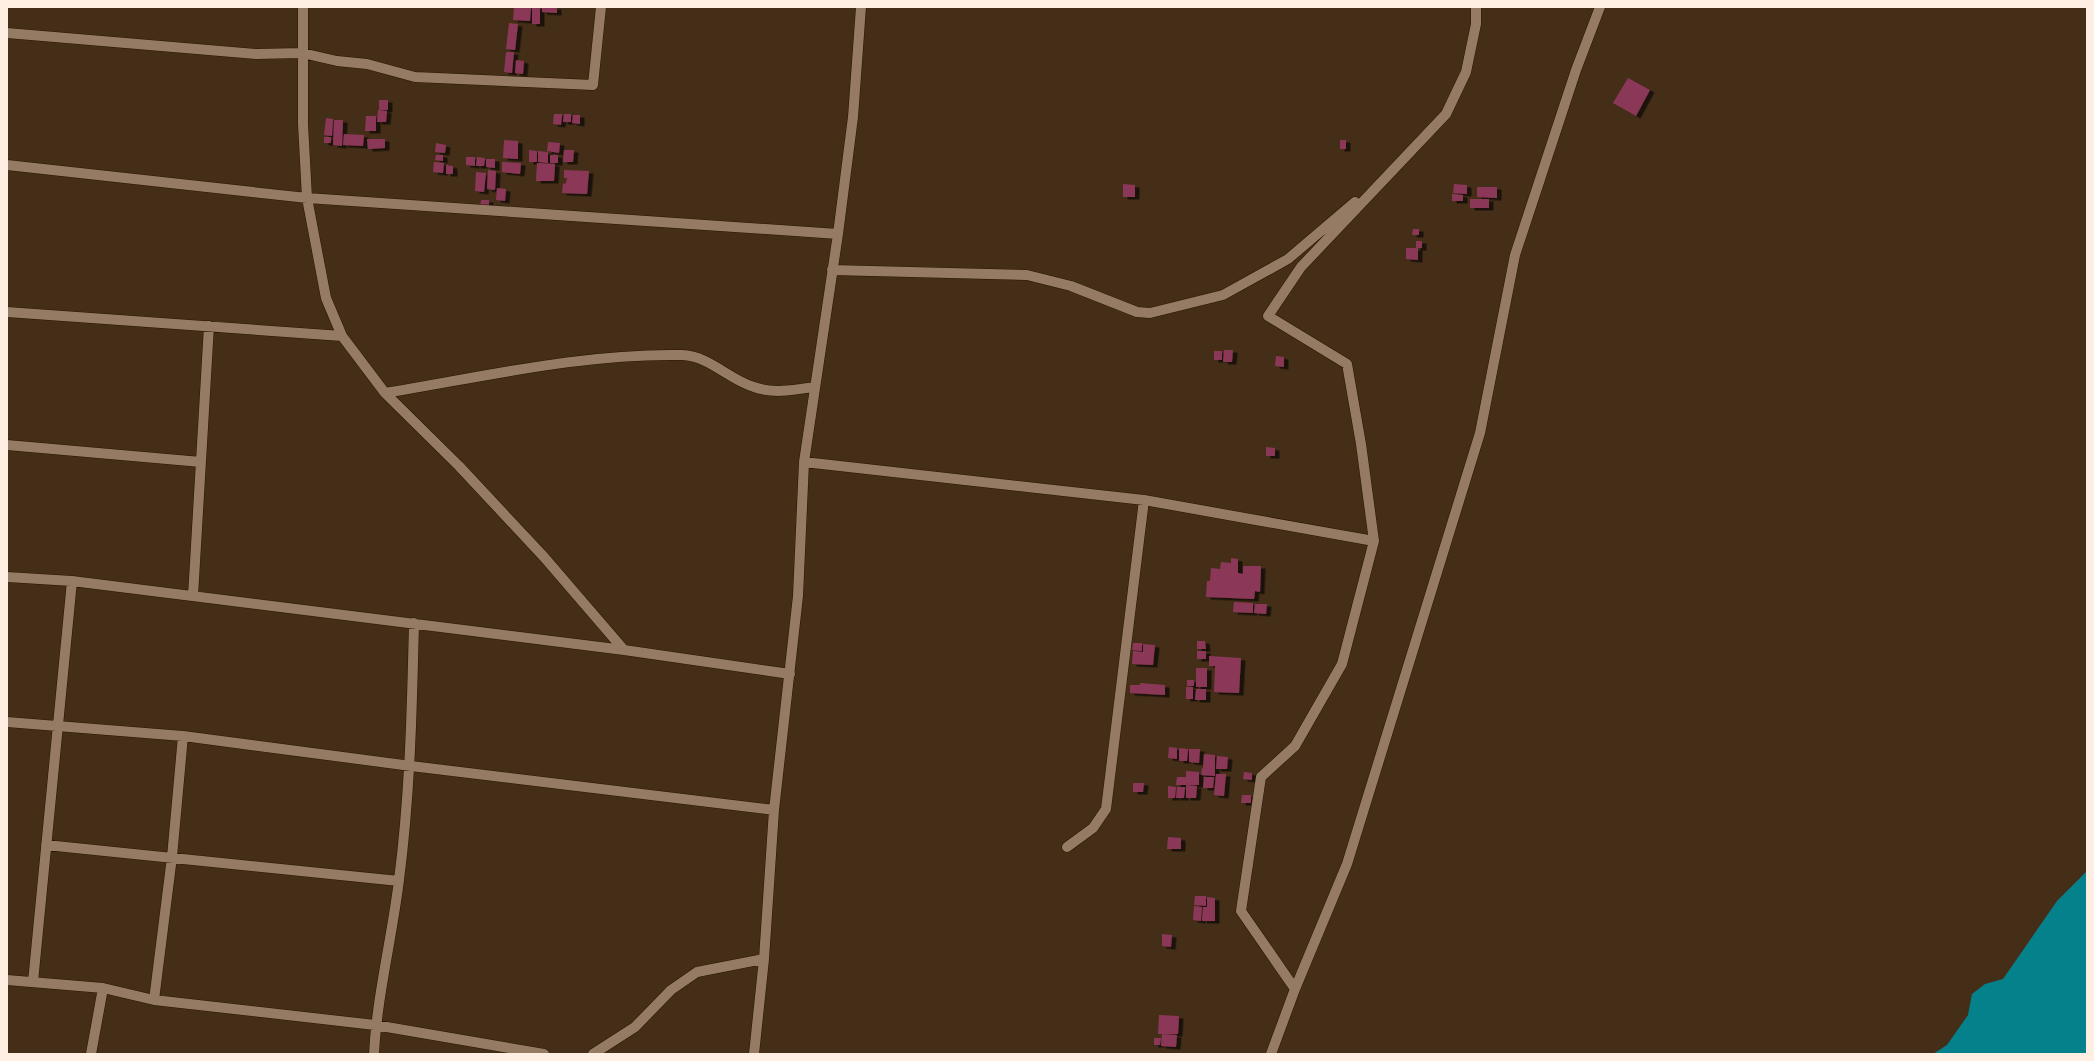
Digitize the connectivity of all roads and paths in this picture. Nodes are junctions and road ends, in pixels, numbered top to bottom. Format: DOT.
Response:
graph roads {
  1 [pos="303,7"];
  2 [pos="601,7"];
  3 [pos="861,7"];
  4 [pos="1476,7"];
  5 [pos="1600,7"];
  6 [pos="7,33"];
  7 [pos="302,53"];
  8 [pos="7,165"];
  9 [pos="1382,180"];
  10 [pos="307,198"];
  11 [pos="838,234"];
  12 [pos="832,270"];
  13 [pos="7,312"];
  14 [pos="210,326"];
  15 [pos="342,336"];
  16 [pos="814,387"];
  17 [pos="386,393"];
  18 [pos="7,445"];
  19 [pos="201,462"];
  20 [pos="804,462"];
  21 [pos="1144,500"];
  22 [pos="1374,541"];
  23 [pos="7,576"];
  24 [pos="72,581"];
  25 [pos="193,596"];
  26 [pos="414,624"];
  27 [pos="624,650"];
  28 [pos="790,674"];
  29 [pos="7,722"];
  30 [pos="57,725"];
  31 [pos="183,736"];
  32 [pos="411,766"];
  33 [pos="774,810"];
  34 [pos="46,846"];
  35 [pos="1067,847"];
  36 [pos="172,857"];
  37 [pos="399,881"];
  38 [pos="764,959"];
  39 [pos="7,980"];
  40 [pos="33,982"];
  41 [pos="103,988"];
  42 [pos="1295,989"];
  43 [pos="154,1000"];
  44 [pos="376,1025"];
  45 [pos="91,1054"];
  46 [pos="374,1054"];
  47 [pos="544,1054"];
  48 [pos="592,1054"];
  49 [pos="754,1054"];
  50 [pos="1271,1054"];
  1 -- 7 [label="street"];
  2 -- 7 [label="street"];
  3 -- 11 [label="street"];
  4 -- 9 [label="street"];
  5 -- 42 [label="street"];
  6 -- 7 [label="street"];
  7 -- 10 [label="street"];
  8 -- 10 [label="street"];
  9 -- 12 [label="street"];
  9 -- 22 [label="street"];
  10 -- 11 [label="street"];
  10 -- 15 [label="street"];
  11 -- 12 [label="street"];
  12 -- 16 [label="street"];
  13 -- 14 [label="street"];
  14 -- 15 [label="street"];
  14 -- 19 [label="street"];
  15 -- 17 [label="street"];
  16 -- 17 [label="street"];
  16 -- 20 [label="street"];
  17 -- 27 [label="street"];
  18 -- 19 [label="street"];
  19 -- 25 [label="street"];
  20 -- 21 [label="street"];
  20 -- 28 [label="street"];
  21 -- 22 [label="street"];
  21 -- 35 [label="street"];
  22 -- 42 [label="street"];
  23 -- 24 [label="street"];
  24 -- 25 [label="street"];
  24 -- 30 [label="street"];
  25 -- 26 [label="street"];
  26 -- 27 [label="street"];
  26 -- 32 [label="street"];
  27 -- 28 [label="street"];
  28 -- 33 [label="street"];
  29 -- 30 [label="street"];
  30 -- 31 [label="street"];
  30 -- 34 [label="street"];
  31 -- 32 [label="street"];
  31 -- 36 [label="street"];
  32 -- 33 [label="street"];
  32 -- 37 [label="street"];
  33 -- 38 [label="street"];
  34 -- 36 [label="street"];
  34 -- 40 [label="street"];
  36 -- 37 [label="street"];
  36 -- 43 [label="street"];
  37 -- 44 [label="street"];
  38 -- 48 [label="street"];
  38 -- 49 [label="street"];
  39 -- 40 [label="street"];
  40 -- 41 [label="street"];
  41 -- 43 [label="street"];
  41 -- 45 [label="street"];
  42 -- 50 [label="street"];
  43 -- 44 [label="street"];
  44 -- 46 [label="street"];
  44 -- 47 [label="street"];
}
